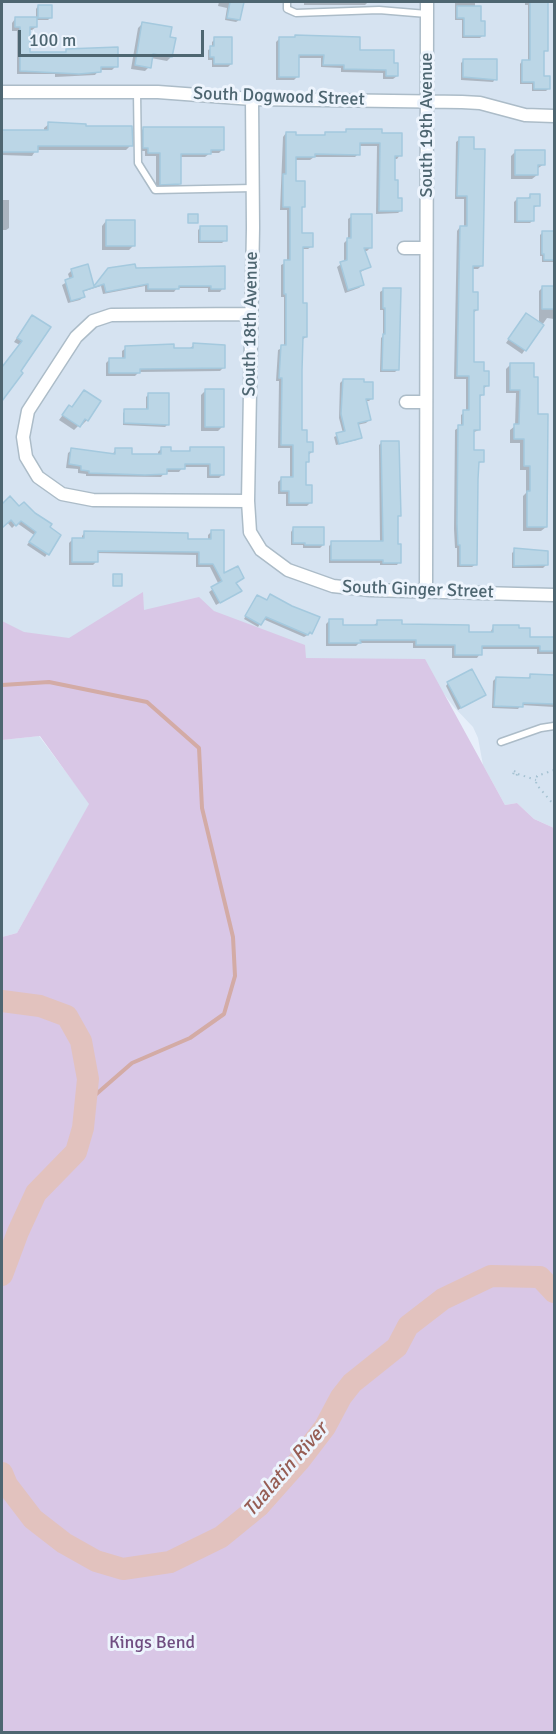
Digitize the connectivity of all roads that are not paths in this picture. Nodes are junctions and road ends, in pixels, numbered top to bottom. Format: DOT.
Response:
graph roads {
  1 [pos="287,2"];
  2 [pos="380,2"];
  3 [pos="427,8"];
  4 [pos="379,10"];
  5 [pos="2,92"];
  6 [pos="137,92"];
  7 [pos="252,99"];
  8 [pos="427,101"];
  9 [pos="555,116"];
  10 [pos="253,188"];
  11 [pos="404,248"];
  12 [pos="426,248"];
  13 [pos="251,314"];
  14 [pos="406,402"];
  15 [pos="426,402"];
  16 [pos="248,501"];
  17 [pos="258,546"];
  18 [pos="426,592"];
  19 [pos="555,595"];
  20 [pos="555,726"];
  21 [pos="501,742"];
  1 -- 4 [label="lane"];
  2 -- 4 [label="lane"];
  3 -- 4 [label="lane"];
  3 -- 8 [label="street, South 19th Avenue"];
  5 -- 6 [label="street, South Dogwood Street"];
  6 -- 7 [label="street, South Dogwood Street"];
  6 -- 10 [label="lane"];
  7 -- 8 [label="street, South Dogwood Street"];
  7 -- 10 [label="street, South 18th Avenue"];
  8 -- 9 [label="street, South Dogwood Street"];
  8 -- 12 [label="street, South 19th Avenue"];
  10 -- 13 [label="street, South 18th Avenue"];
  11 -- 12 [label="street"];
  12 -- 15 [label="street, South 19th Avenue"];
  13 -- 16 [label="street, South 18th Avenue"];
  13 -- 16 [label="street"];
  14 -- 15 [label="street"];
  15 -- 18 [label="street, South 19th Avenue"];
  16 -- 17 [label="street, South 18th Avenue"];
  17 -- 18 [label="street, South Ginger Street"];
  18 -- 19 [label="street, South Ginger Street"];
  20 -- 21 [label="lane"];
}
